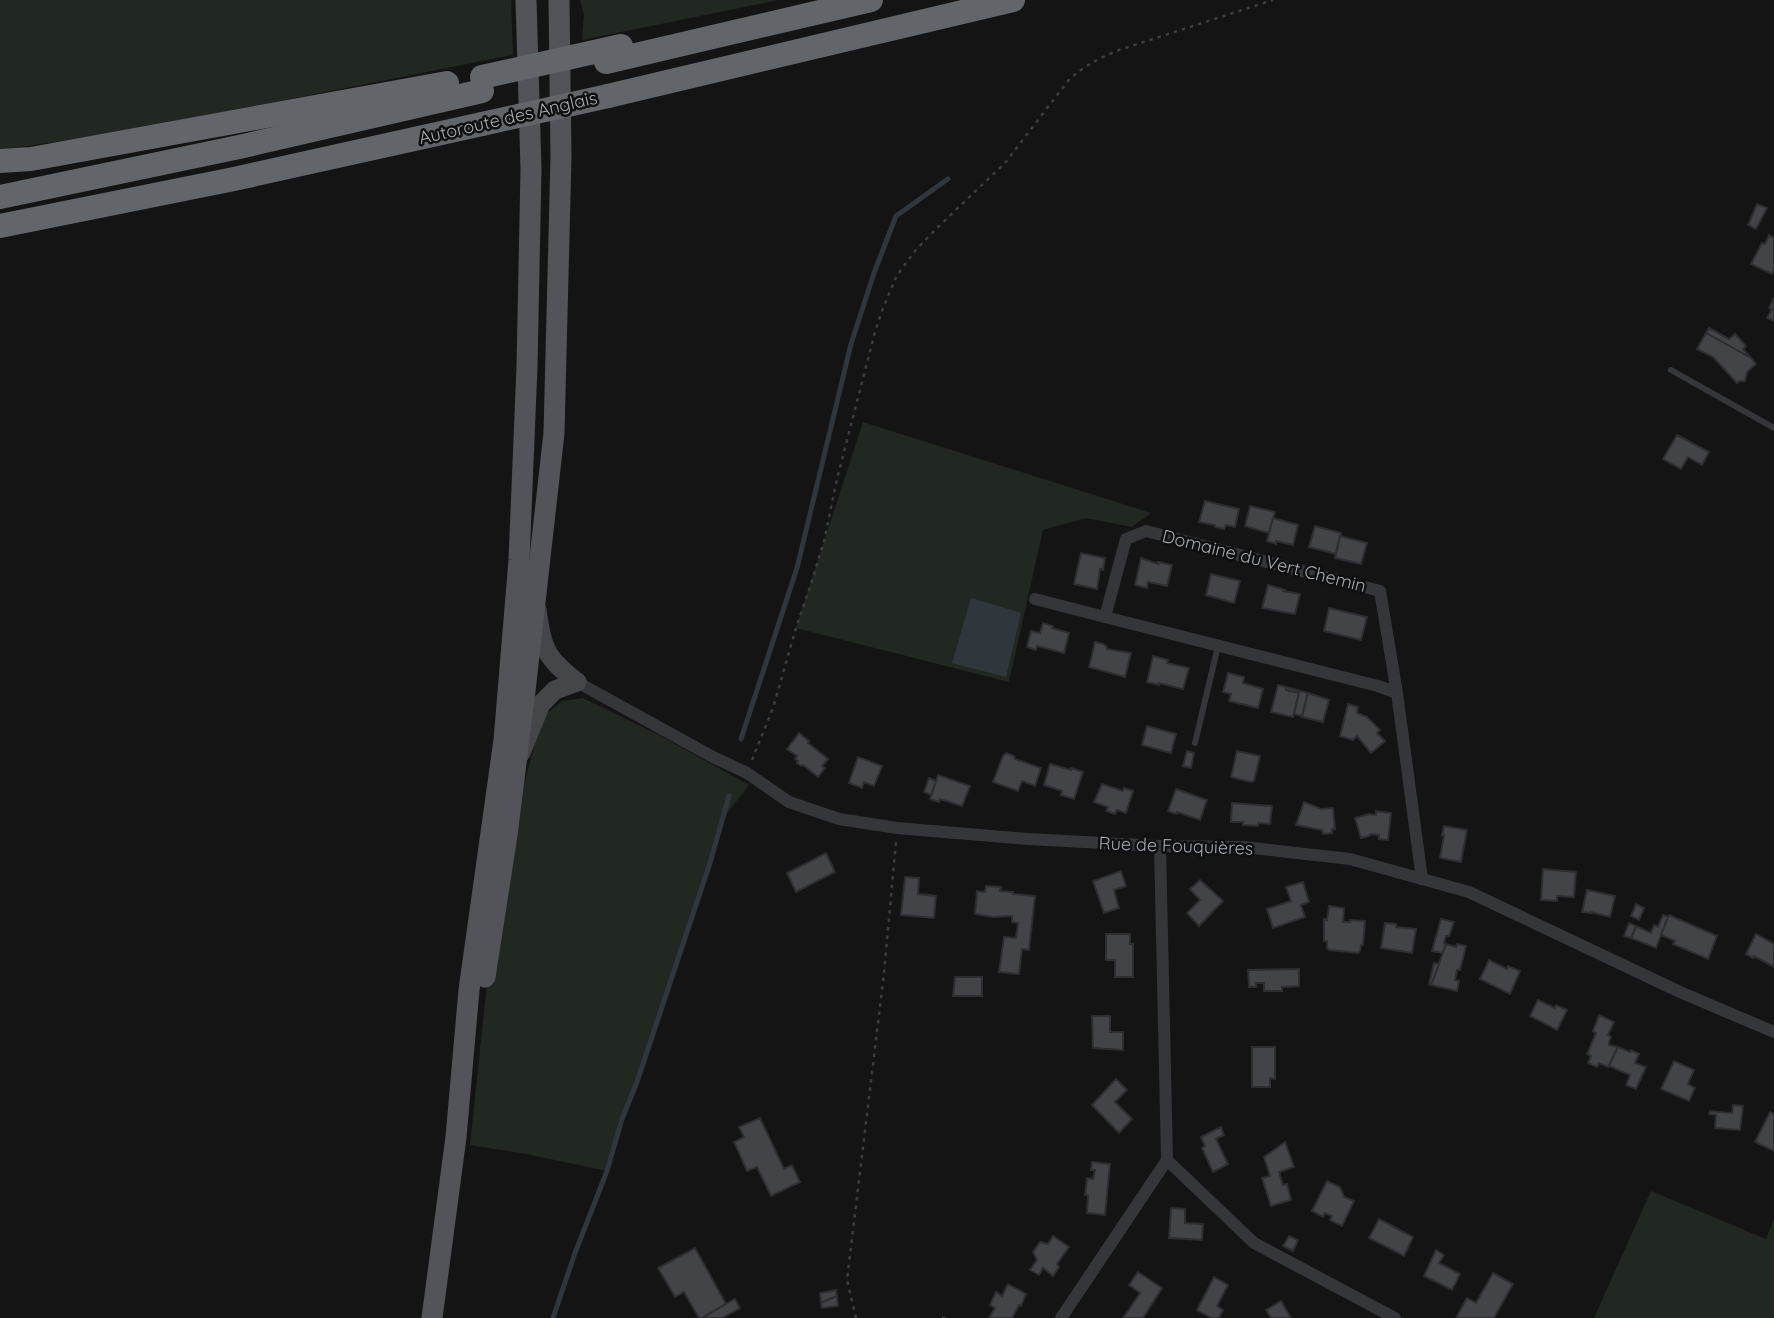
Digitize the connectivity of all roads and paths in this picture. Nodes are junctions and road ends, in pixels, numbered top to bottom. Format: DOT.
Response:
graph roads {
  1 [pos="526,0"];
  2 [pos="559,0"];
  3 [pos="871,0"];
  4 [pos="1013,0"];
  5 [pos="1273,0"];
  6 [pos="482,84"];
  7 [pos="0,161"];
  8 [pos="0,197"];
  9 [pos="0,226"];
  10 [pos="1671,370"];
  11 [pos="1774,428"];
  12 [pos="536,597"];
  13 [pos="1035,599"];
  14 [pos="1105,617"];
  15 [pos="1218,645"];
  16 [pos="577,682"];
  17 [pos="1397,693"];
  18 [pos="1195,743"];
  19 [pos="515,767"];
  20 [pos="747,773"];
  21 [pos="897,828"];
  22 [pos="1160,846"];
  23 [pos="1422,879"];
  24 [pos="1774,1032"];
  25 [pos="456,1137"];
  26 [pos="1167,1160"];
  27 [pos="432,1318"];
  28 [pos="856,1318"];
  29 [pos="1061,1318"];
  30 [pos="1395,1318"];
  1 -- 25 [label="main road"];
  2 -- 12 [label="main road"];
  3 -- 6 [label="highway, Autoroute des Anglais"];
  4 -- 9 [label="highway, Autoroute des Anglais, bridge"];
  5 -- 20 [label="path"];
  6 -- 7 [label="highway"];
  6 -- 8 [label="highway, Autoroute des Anglais"];
  10 -- 11 [label="lane"];
  12 -- 16 [label="street"];
  12 -- 19 [label="main road"];
  13 -- 14 [label="street"];
  14 -- 15 [label="street"];
  14 -- 17 [label="street, Domaine du Vert Chemin"];
  15 -- 17 [label="street"];
  15 -- 18 [label="lane"];
  16 -- 19 [label="street"];
  16 -- 20 [label="street, Rue de Fouquières"];
  17 -- 23 [label="street, Domaine du Vert Chemin"];
  19 -- 25 [label="main road"];
  20 -- 21 [label="street, Rue de Fouquières"];
  21 -- 22 [label="street, Rue de Fouquières"];
  21 -- 28 [label="path"];
  22 -- 23 [label="street, Rue de Fouquières"];
  22 -- 26 [label="street"];
  23 -- 24 [label="street, Rue de Fouquières"];
  25 -- 27 [label="main road"];
  26 -- 29 [label="street"];
  26 -- 30 [label="street"];
}
